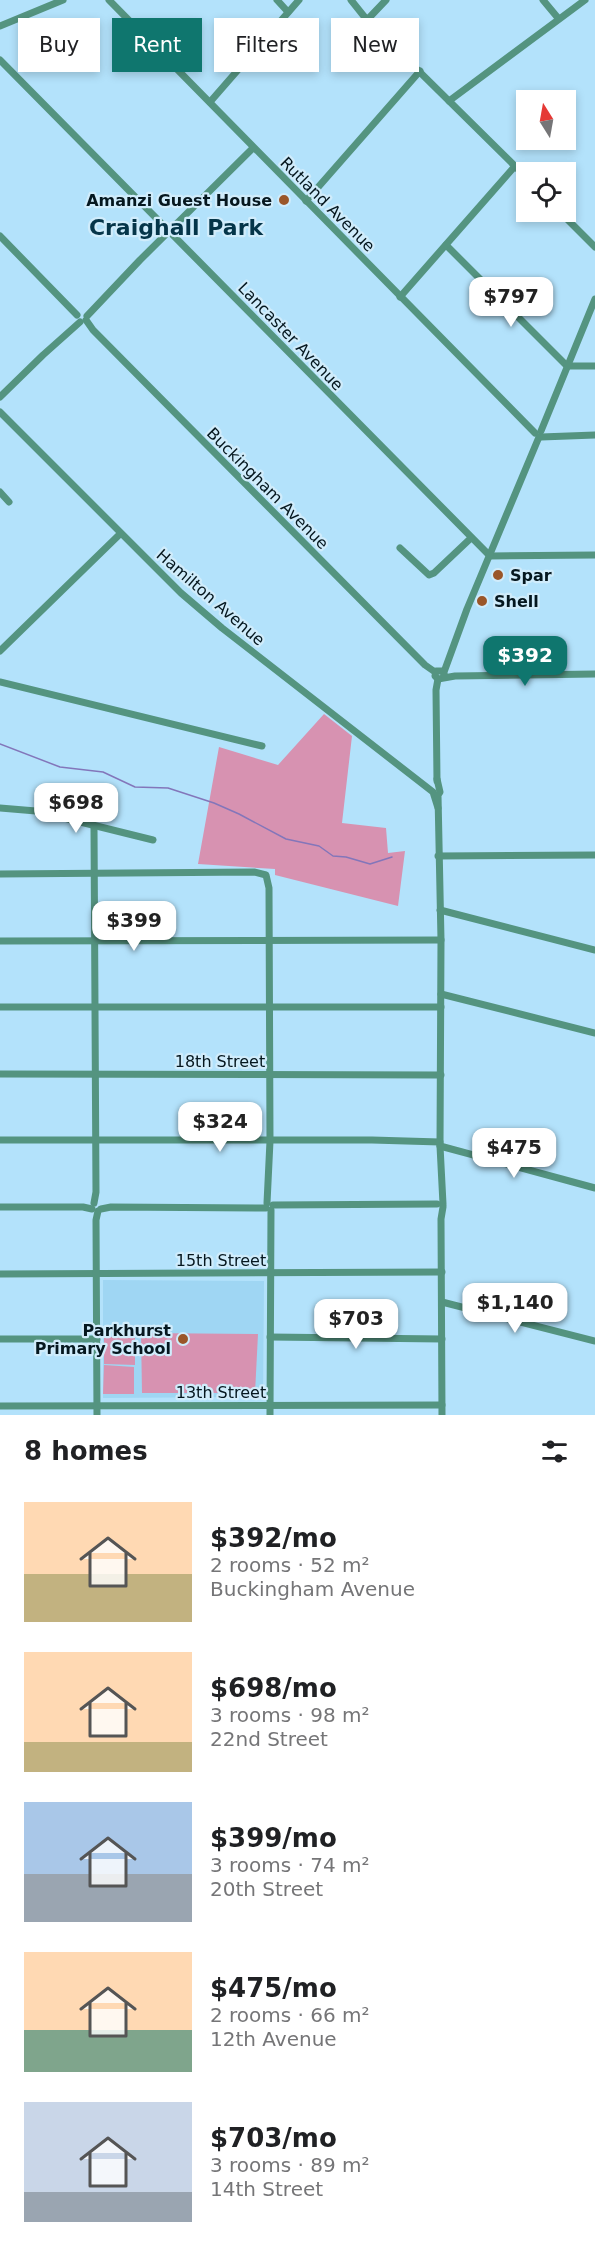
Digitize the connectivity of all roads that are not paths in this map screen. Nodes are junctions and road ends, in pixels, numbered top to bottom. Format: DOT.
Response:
graph roads {
  1 [pos="63,0"];
  2 [pos="109,0"];
  3 [pos="277,0"];
  4 [pos="299,0"];
  5 [pos="351,0"];
  6 [pos="386,0"];
  7 [pos="543,0"];
  8 [pos="585,0"];
  9 [pos="288,12"];
  10 [pos="365,18"];
  11 [pos="369,18"];
  12 [pos="558,18"];
  13 [pos="0,26"];
  14 [pos="0,60"];
  15 [pos="420,71"];
  16 [pos="449,101"];
  17 [pos="210,102"];
  18 [pos="253,148"];
  19 [pos="515,166"];
  20 [pos="306,201"];
  21 [pos="570,222"];
  22 [pos="168,231"];
  23 [pos="0,236"];
  24 [pos="446,245"];
  25 [pos="595,247"];
  26 [pos="400,297"];
  27 [pos="595,299"];
  28 [pos="82,318"];
  29 [pos="567,366"];
  30 [pos="595,366"];
  31 [pos="0,397"];
  32 [pos="0,412"];
  33 [pos="539,433"];
  34 [pos="595,435"];
  35 [pos="0,492"];
  36 [pos="9,502"];
  37 [pos="120,534"];
  38 [pos="471,538"];
  39 [pos="400,548"];
  40 [pos="595,555"];
  41 [pos="490,556"];
  42 [pos="0,651"];
  43 [pos="440,674"];
  44 [pos="595,674"];
  45 [pos="0,682"];
  46 [pos="262,746"];
  47 [pos="436,791"];
  48 [pos="0,808"];
  49 [pos="94,826"];
  50 [pos="153,840"];
  51 [pos="595,855"];
  52 [pos="438,856"];
  53 [pos="0,874"];
  54 [pos="95,874"];
  55 [pos="440,910"];
  56 [pos="269,939"];
  57 [pos="0,940"];
  58 [pos="96,940"];
  59 [pos="441,940"];
  60 [pos="595,950"];
  61 [pos="441,994"];
  62 [pos="269,1006"];
  63 [pos="0,1007"];
  64 [pos="441,1007"];
  65 [pos="96,1008"];
  66 [pos="595,1034"];
  67 [pos="0,1074"];
  68 [pos="96,1074"];
  69 [pos="269,1074"];
  70 [pos="441,1074"];
  71 [pos="0,1140"];
  72 [pos="96,1140"];
  73 [pos="270,1141"];
  74 [pos="440,1144"];
  75 [pos="595,1188"];
  76 [pos="269,1206"];
  77 [pos="440,1206"];
  78 [pos="0,1207"];
  79 [pos="96,1207"];
  80 [pos="441,1272"];
  81 [pos="96,1273"];
  82 [pos="270,1273"];
  83 [pos="0,1274"];
  84 [pos="442,1302"];
  85 [pos="270,1337"];
  86 [pos="97,1339"];
  87 [pos="442,1339"];
  88 [pos="0,1340"];
  89 [pos="595,1341"];
  90 [pos="442,1405"];
  91 [pos="0,1406"];
  92 [pos="97,1406"];
  93 [pos="270,1406"];
  94 [pos="97,1415"];
  95 [pos="270,1415"];
  96 [pos="442,1415"];
  1 -- 13 [label="street"];
  2 -- 17 [label="street, Rutland Avenue"];
  3 -- 9 [label="street"];
  4 -- 9 [label="street"];
  5 -- 10 [label="street"];
  6 -- 11 [label="street"];
  7 -- 12 [label="street"];
  8 -- 12 [label="street"];
  9 -- 17 [label="street"];
  12 -- 16 [label="street"];
  14 -- 22 [label="street, Lancaster Avenue"];
  15 -- 16 [label="street"];
  15 -- 20 [label="street"];
  16 -- 19 [label="street"];
  17 -- 18 [label="street, Rutland Avenue"];
  18 -- 20 [label="street, Rutland Avenue"];
  18 -- 22 [label="street"];
  19 -- 24 [label="street"];
  20 -- 26 [label="street, Rutland Avenue"];
  21 -- 25 [label="street"];
  22 -- 28 [label="street"];
  22 -- 38 [label="street, Lancaster Avenue"];
  23 -- 28 [label="street, Buckingham Avenue"];
  24 -- 26 [label="street"];
  24 -- 29 [label="street"];
  26 -- 33 [label="street, Rutland Avenue"];
  27 -- 29 [label="street"];
  28 -- 31 [label="street"];
  28 -- 43 [label="street, Buckingham Avenue"];
  29 -- 30 [label="street"];
  29 -- 33 [label="street"];
  32 -- 37 [label="street, Hamilton Avenue"];
  33 -- 34 [label="street"];
  33 -- 41 [label="street"];
  35 -- 36 [label="street"];
  37 -- 42 [label="street"];
  37 -- 47 [label="street, Hamilton Avenue"];
  38 -- 39 [label="street"];
  38 -- 41 [label="street, Lancaster Avenue"];
  40 -- 41 [label="street"];
  41 -- 43 [label="street"];
  43 -- 44 [label="street"];
  43 -- 47 [label="street"];
  45 -- 46 [label="street"];
  47 -- 52 [label="street"];
  48 -- 49 [label="street"];
  49 -- 50 [label="street"];
  49 -- 54 [label="street"];
  51 -- 52 [label="street"];
  52 -- 55 [label="street"];
  53 -- 54 [label="street"];
  54 -- 56 [label="street"];
  54 -- 58 [label="street"];
  55 -- 59 [label="street"];
  55 -- 60 [label="street"];
  56 -- 58 [label="street"];
  56 -- 59 [label="street"];
  56 -- 62 [label="street"];
  57 -- 58 [label="street"];
  58 -- 65 [label="street"];
  59 -- 61 [label="street"];
  61 -- 64 [label="street"];
  61 -- 66 [label="street"];
  62 -- 64 [label="street"];
  62 -- 65 [label="street"];
  62 -- 69 [label="street"];
  63 -- 65 [label="street"];
  64 -- 70 [label="street"];
  65 -- 68 [label="street"];
  67 -- 68 [label="street, 18th Street"];
  68 -- 69 [label="street, 18th Street"];
  68 -- 72 [label="street"];
  69 -- 70 [label="street, 18th Street"];
  69 -- 73 [label="street"];
  70 -- 74 [label="street"];
  71 -- 72 [label="street"];
  72 -- 73 [label="street"];
  72 -- 79 [label="street"];
  73 -- 74 [label="street"];
  73 -- 76 [label="street"];
  74 -- 75 [label="street"];
  74 -- 77 [label="street"];
  76 -- 77 [label="street"];
  76 -- 79 [label="street"];
  76 -- 82 [label="street"];
  77 -- 80 [label="street"];
  78 -- 79 [label="street"];
  79 -- 81 [label="street"];
  80 -- 82 [label="street, 15th Street"];
  80 -- 84 [label="street"];
  81 -- 82 [label="street, 15th Street"];
  81 -- 83 [label="street, 15th Street"];
  81 -- 86 [label="street"];
  82 -- 85 [label="street"];
  84 -- 87 [label="street"];
  84 -- 89 [label="street"];
  85 -- 87 [label="street"];
  85 -- 93 [label="street"];
  86 -- 88 [label="street"];
  86 -- 92 [label="street"];
  87 -- 90 [label="street"];
  90 -- 93 [label="street, 13th Street"];
  90 -- 96 [label="street"];
  91 -- 92 [label="street, 13th Street"];
  92 -- 93 [label="street, 13th Street"];
  92 -- 94 [label="street"];
  93 -- 95 [label="street"];
}
